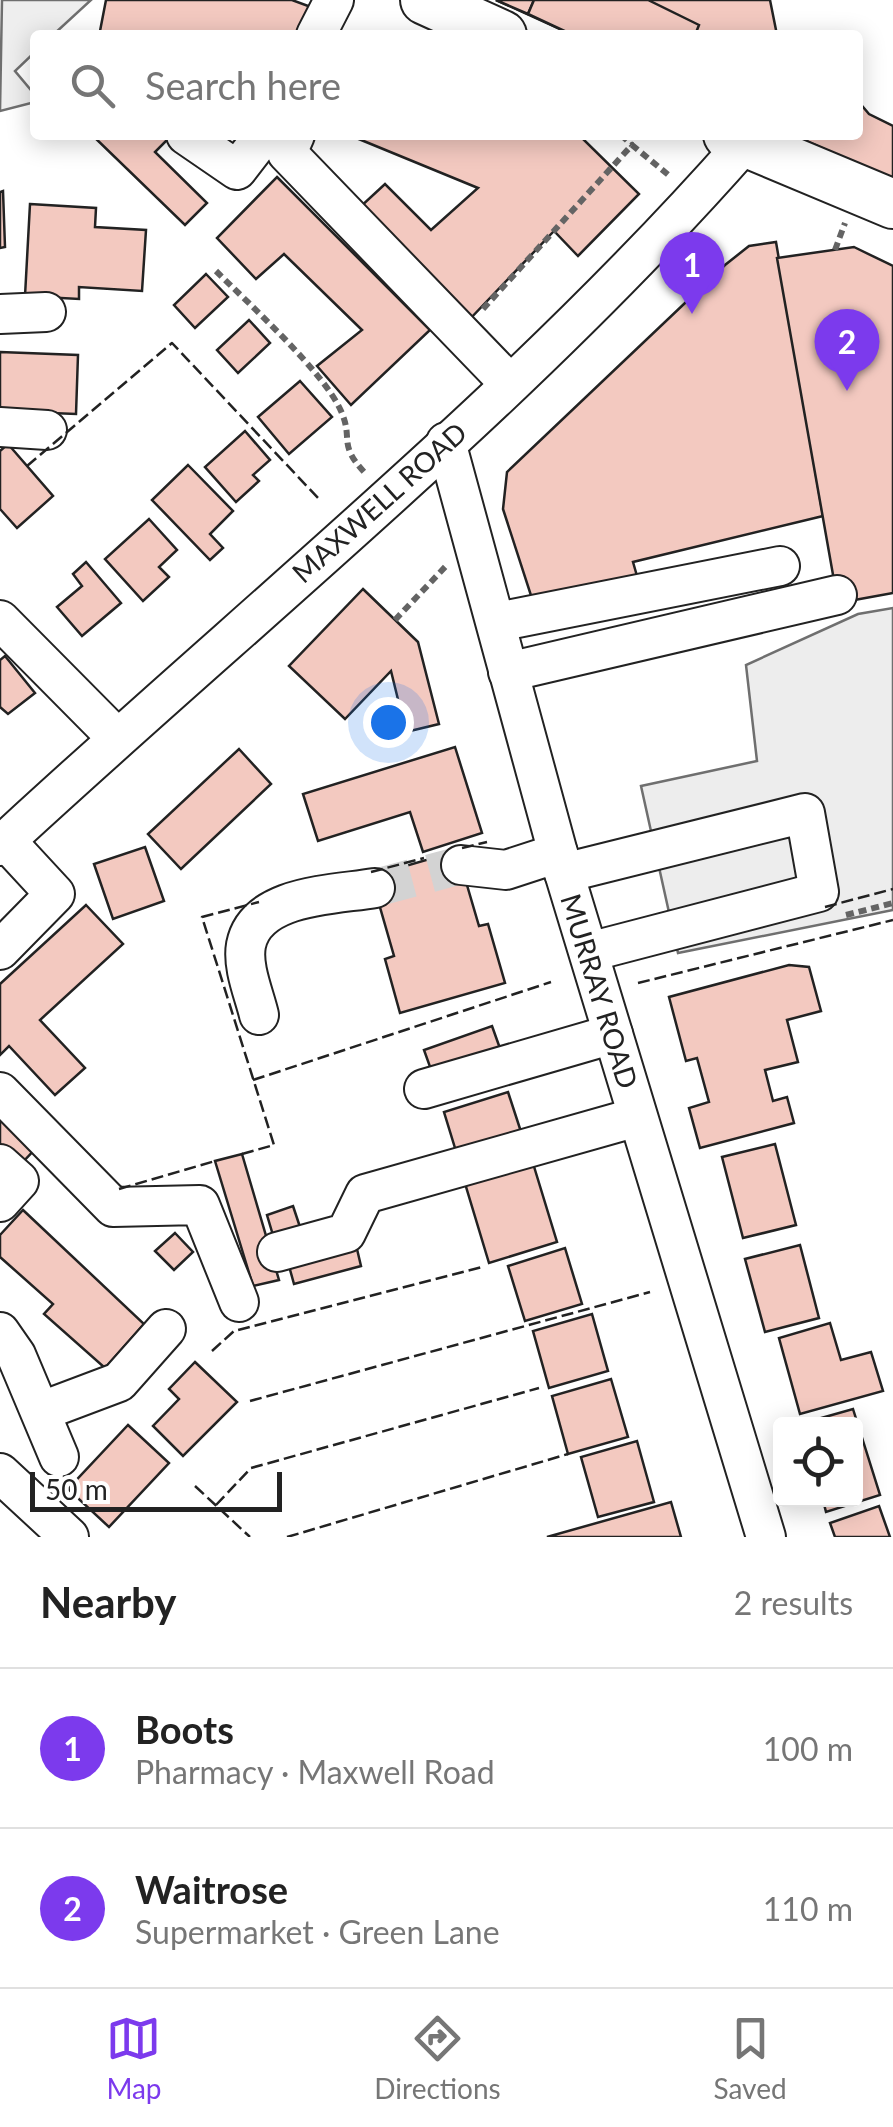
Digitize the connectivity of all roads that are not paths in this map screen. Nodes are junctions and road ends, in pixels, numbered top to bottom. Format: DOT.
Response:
graph roads {
  1 [pos="334,0"];
  2 [pos="354,0"];
  3 [pos="427,0"];
  4 [pos="319,30"];
  5 [pos="340,30"];
  6 [pos="491,30"];
  7 [pos="193,140"];
  8 [pos="260,140"];
  9 [pos="293,140"];
  10 [pos="736,140"];
  11 [pos="881,198"];
  12 [pos="46,312"];
  13 [pos="0,314"];
  14 [pos="508,382"];
  15 [pos="0,427"];
  16 [pos="46,430"];
  17 [pos="446,442"];
  18 [pos="780,566"];
  19 [pos="837,595"];
  20 [pos="0,620"];
  21 [pos="497,622"];
  22 [pos="508,672"];
  23 [pos="117,738"];
  24 [pos="3,844"];
  25 [pos="561,863"];
  26 [pos="462,865"];
  27 [pos="375,888"];
  28 [pos="0,950"];
  29 [pos="588,952"];
  30 [pos="260,1015"];
  31 [pos="613,1034"];
  32 [pos="424,1089"];
  33 [pos="0,1092"];
  34 [pos="637,1117"];
  35 [pos="0,1164"];
  36 [pos="0,1202"];
  37 [pos="277,1252"];
  38 [pos="238,1302"];
  39 [pos="166,1329"];
  40 [pos="0,1332"];
  41 [pos="42,1410"];
  42 [pos="59,1457"];
  43 [pos="0,1473"];
  44 [pos="69,1537"];
  45 [pos="766,1537"];
  1 -- 4 [label="street"];
  2 -- 5 [label="street"];
  3 -- 6 [label="main road"];
  7 -- 8 [label="street"];
  9 -- 14 [label="street"];
  10 -- 11 [label="main road"];
  10 -- 14 [label="street, MAXWELL ROAD"];
  12 -- 13 [label="street"];
  14 -- 17 [label="street, MAXWELL ROAD"];
  15 -- 16 [label="street"];
  17 -- 21 [label="street, MURRAY ROAD"];
  17 -- 23 [label="street, MAXWELL ROAD"];
  18 -- 21 [label="street"];
  19 -- 22 [label="street"];
  20 -- 23 [label="street"];
  21 -- 22 [label="street, MURRAY ROAD"];
  22 -- 25 [label="street, MURRAY ROAD"];
  23 -- 24 [label="street, MAXWELL ROAD"];
  24 -- 28 [label="street"];
  25 -- 26 [label="street"];
  25 -- 29 [label="street, MURRAY ROAD"];
  25 -- 29 [label="street"];
  27 -- 30 [label="street"];
  29 -- 31 [label="street, MURRAY ROAD"];
  31 -- 32 [label="street"];
  31 -- 34 [label="street, MURRAY ROAD"];
  33 -- 38 [label="street"];
  34 -- 37 [label="street"];
  34 -- 45 [label="street, MURRAY ROAD"];
  35 -- 36 [label="street"];
  39 -- 41 [label="street"];
  40 -- 41 [label="street"];
  41 -- 42 [label="street"];
  43 -- 44 [label="street"];
}
